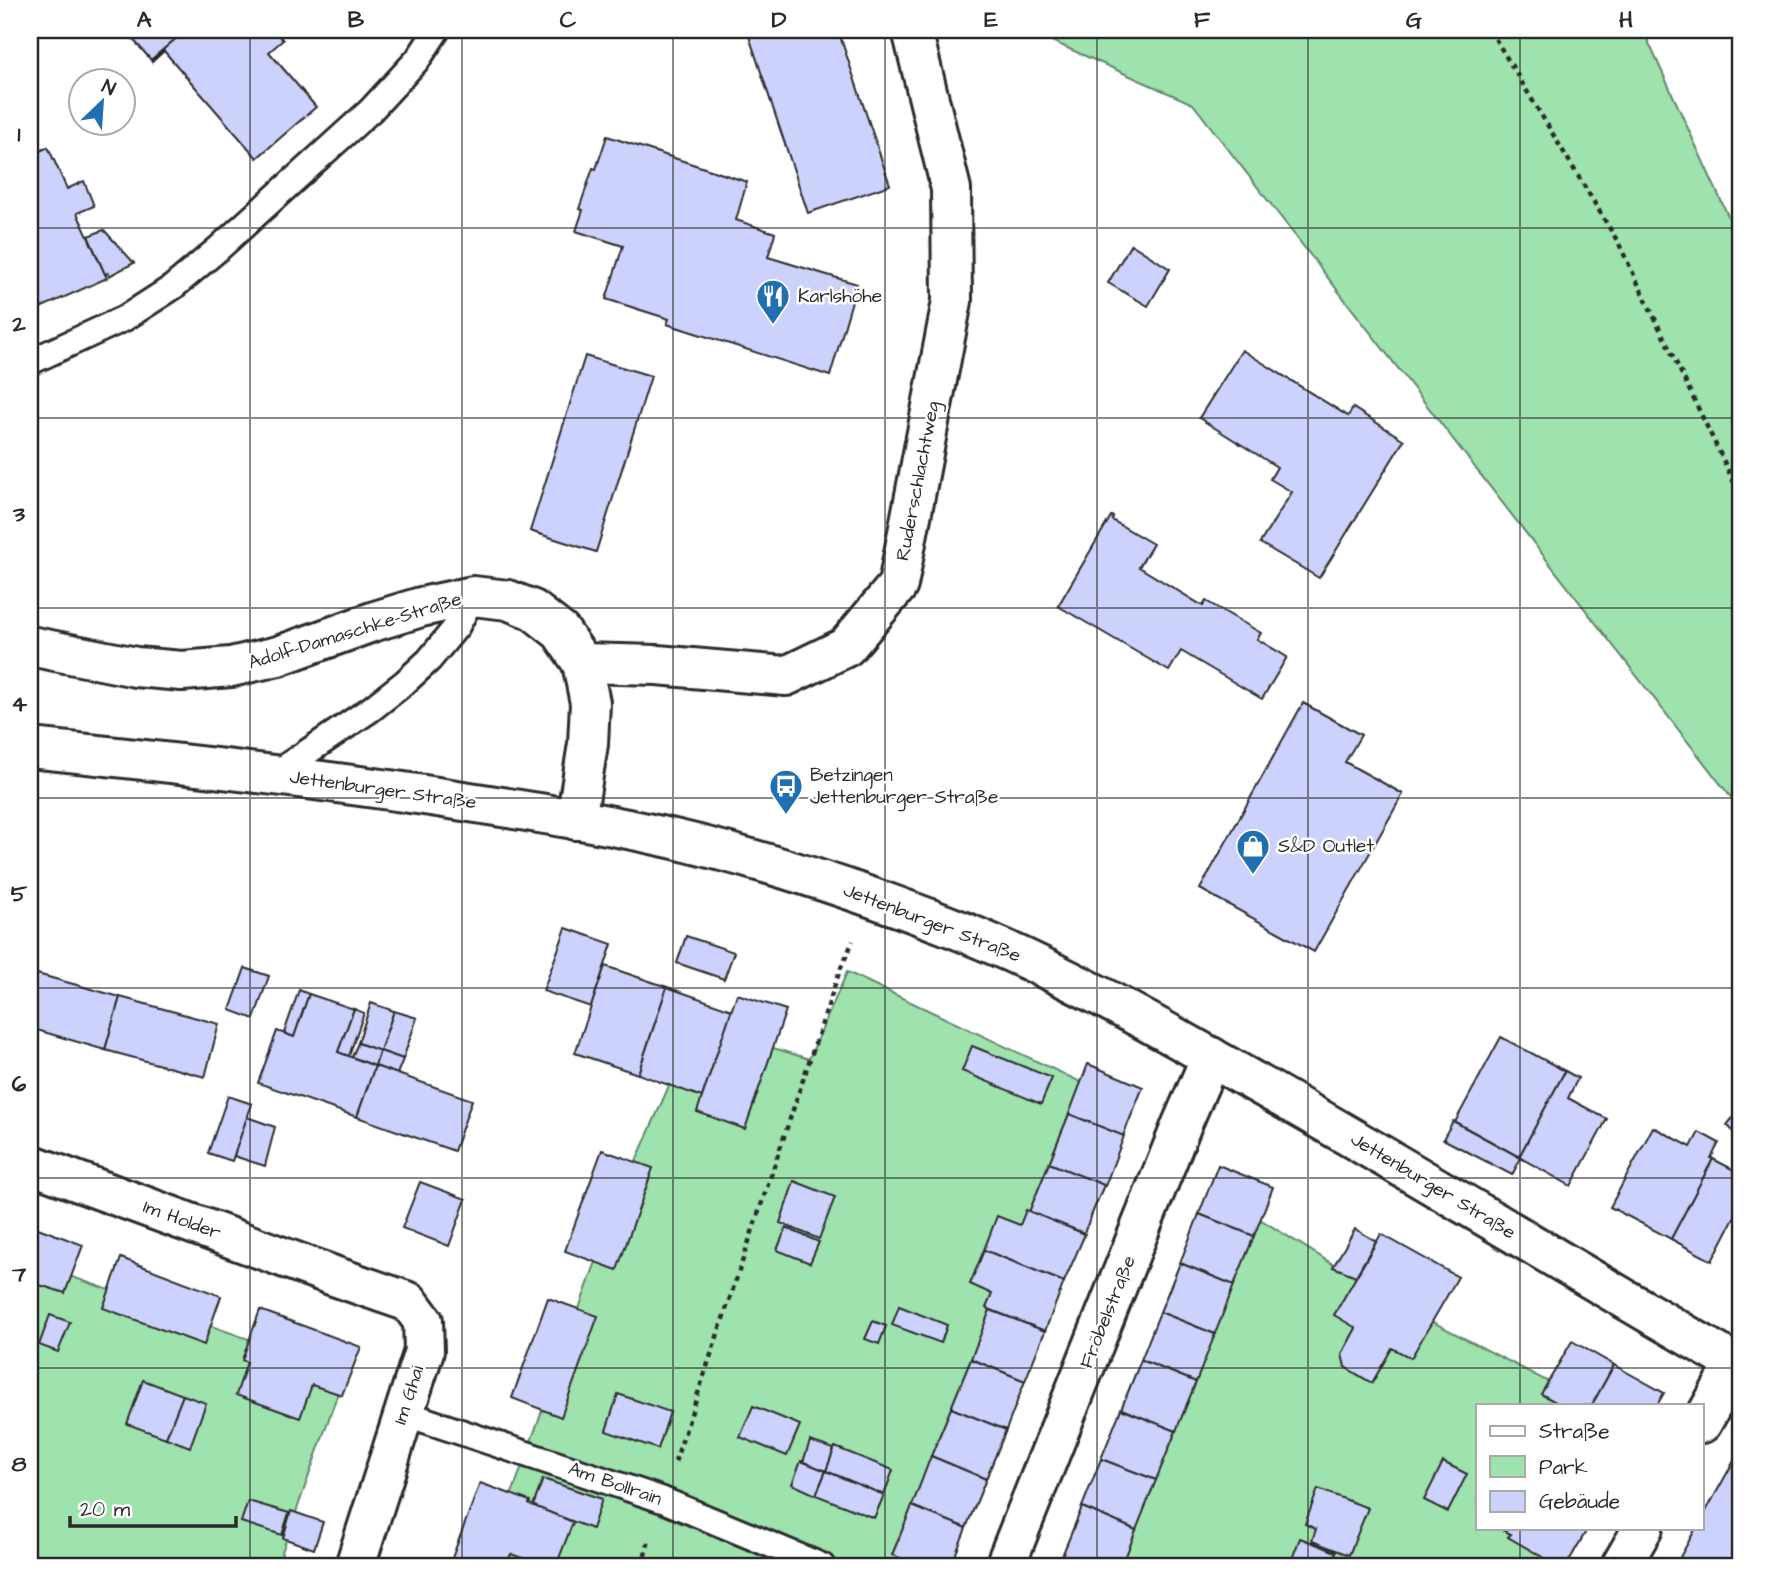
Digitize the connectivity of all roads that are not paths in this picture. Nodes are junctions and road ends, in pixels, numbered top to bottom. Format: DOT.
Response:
graph roads {
  1 [pos="437,30"];
  2 [pos="912,30"];
  3 [pos="30,362"];
  4 [pos="473,596"];
  5 [pos="30,646"];
  6 [pos="582,663"];
  7 [pos="30,748"];
  8 [pos="275,775"];
  9 [pos="576,820"];
  10 [pos="1211,1057"];
  11 [pos="30,1164"];
  12 [pos="334,1276"];
  13 [pos="1738,1365"];
  14 [pos="404,1413"];
  15 [pos="1704,1420"];
  16 [pos="1642,1530"];
  17 [pos="355,1566"];
  18 [pos="822,1566"];
  19 [pos="1005,1566"];
  20 [pos="1621,1566"];
  1 -- 3 [label="lane"];
  2 -- 6 [label="street, Ruderschlachtweg"];
  4 -- 5 [label="street, Adolf-Damaschke-Straße"];
  4 -- 6 [label="street, Adolf-Damaschke-Straße"];
  4 -- 8 [label="lane"];
  6 -- 9 [label="street, Adolf-Damaschke-Straße"];
  7 -- 8 [label="street, Jettenburger Straße"];
  8 -- 9 [label="street, Jettenburger Straße"];
  9 -- 10 [label="street, Jettenburger Straße"];
  10 -- 13 [label="street, Jettenburger Straße"];
  10 -- 19 [label="street, Fröbelstraße"];
  11 -- 12 [label="street, Im Holder"];
  12 -- 14 [label="street, Im Ghai"];
  13 -- 15 [label="street"];
  14 -- 17 [label="street, Im Ghai"];
  14 -- 18 [label="lane, Am Bollrain"];
  16 -- 20 [label="street"];
}
